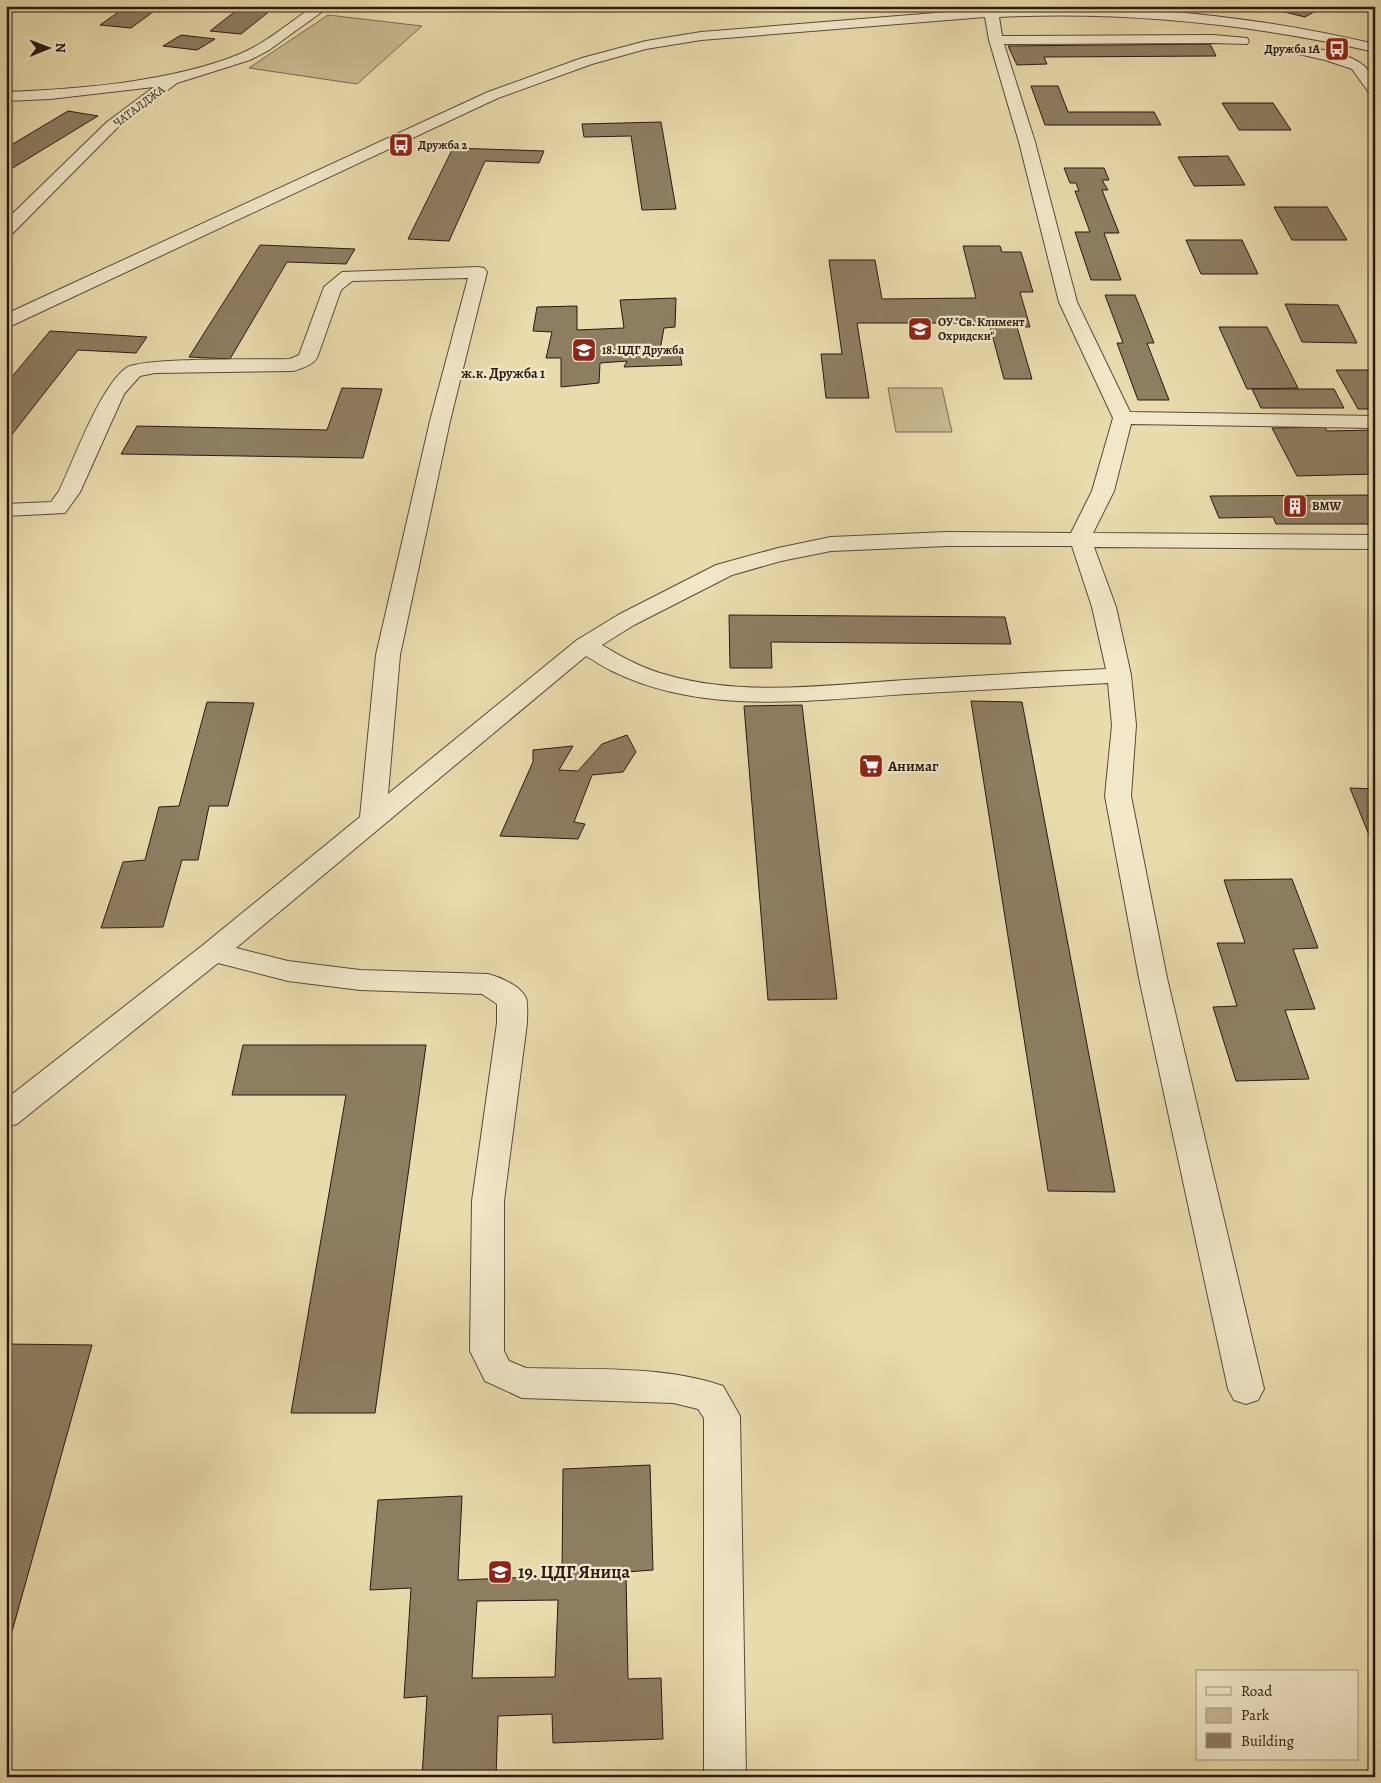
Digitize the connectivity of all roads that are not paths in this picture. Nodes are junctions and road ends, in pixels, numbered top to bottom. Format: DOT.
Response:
graph roads {
  1 [pos="323,6"];
  2 [pos="1142,6"];
  3 [pos="1164,6"];
  4 [pos="988,9"];
  5 [pos="1243,9"];
  6 [pos="1113,12"];
  7 [pos="1270,18"];
  8 [pos="1329,36"];
  9 [pos="1375,37"];
  10 [pos="996,40"];
  11 [pos="1260,43"];
  12 [pos="1286,47"];
  13 [pos="1375,48"];
  14 [pos="520,68"];
  15 [pos="504,75"];
  16 [pos="172,80"];
  17 [pos="1375,91"];
  18 [pos="6,97"];
  19 [pos="6,230"];
  20 [pos="6,306"];
  21 [pos="6,321"];
  22 [pos="1122,418"];
  23 [pos="1375,422"];
  24 [pos="6,510"];
  25 [pos="1081,540"];
  26 [pos="1375,542"];
  27 [pos="585,644"];
  28 [pos="1119,675"];
  29 [pos="373,819"];
  30 [pos="214,952"];
  31 [pos="6,1116"];
  32 [pos="1246,1389"];
  33 [pos="725,1777"];
  1 -- 16 [label="street, ЧАТАЛДЖА"];
  2 -- 6 [label="street"];
  3 -- 7 [label="street"];
  4 -- 6 [label="street"];
  4 -- 10 [label="street"];
  4 -- 14 [label="street"];
  4 -- 21 [label="street"];
  5 -- 7 [label="street"];
  6 -- 8 [label="street"];
  7 -- 8 [label="street"];
  7 -- 9 [label="street"];
  8 -- 13 [label="street"];
  10 -- 11 [label="street"];
  10 -- 22 [label="street"];
  12 -- 17 [label="street"];
  15 -- 20 [label="street"];
  16 -- 18 [label="street"];
  16 -- 19 [label="street, ЧАТАЛДЖА"];
  22 -- 23 [label="street"];
  22 -- 25 [label="street"];
  24 -- 29 [label="street"];
  25 -- 26 [label="street"];
  25 -- 27 [label="street"];
  25 -- 28 [label="street"];
  27 -- 28 [label="street"];
  27 -- 29 [label="street"];
  28 -- 32 [label="street"];
  29 -- 30 [label="street"];
  30 -- 31 [label="street"];
  30 -- 33 [label="street"];
}
